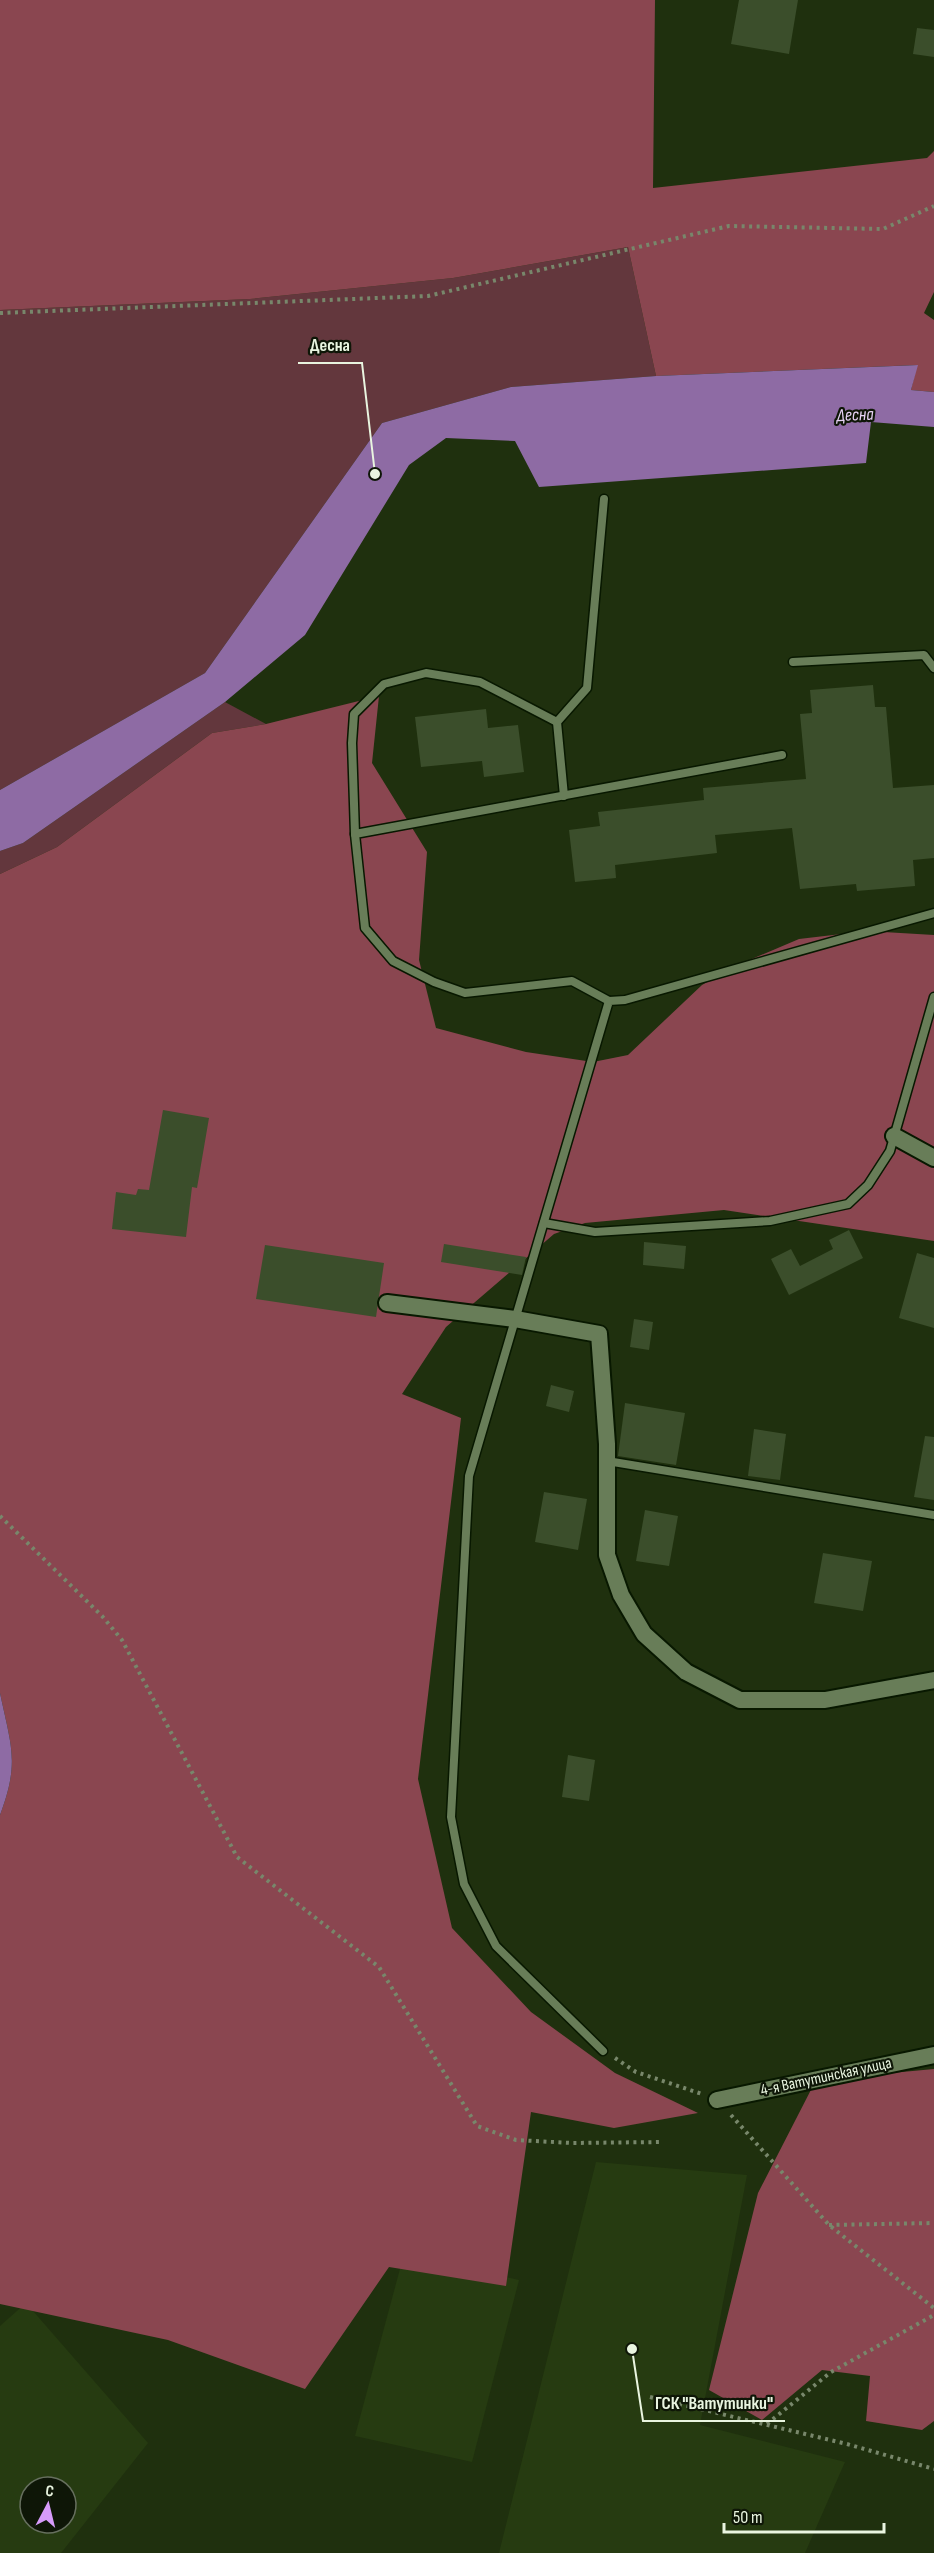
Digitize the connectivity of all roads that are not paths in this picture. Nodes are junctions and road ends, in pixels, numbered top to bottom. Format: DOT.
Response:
graph roads {
  1 [pos="604,498"];
  2 [pos="793,662"];
  3 [pos="934,668"];
  4 [pos="557,722"];
  5 [pos="782,755"];
  6 [pos="564,796"];
  7 [pos="355,834"];
  8 [pos="934,913"];
  9 [pos="934,997"];
  10 [pos="609,1001"];
  11 [pos="894,1136"];
  12 [pos="934,1158"];
  13 [pos="544,1223"];
  14 [pos="387,1304"];
  15 [pos="515,1319"];
  16 [pos="607,1461"];
  17 [pos="934,1515"];
  18 [pos="934,1680"];
  19 [pos="603,2051"];
  20 [pos="934,2055"];
  21 [pos="717,2100"];
  1 -- 4 [label="lane"];
  2 -- 3 [label="lane"];
  4 -- 6 [label="lane"];
  4 -- 7 [label="lane"];
  5 -- 6 [label="lane"];
  6 -- 7 [label="lane"];
  7 -- 10 [label="lane"];
  8 -- 10 [label="lane"];
  9 -- 11 [label="lane"];
  10 -- 13 [label="lane"];
  11 -- 12 [label="street"];
  11 -- 13 [label="lane"];
  13 -- 15 [label="lane"];
  14 -- 15 [label="street"];
  15 -- 16 [label="street"];
  15 -- 19 [label="lane"];
  16 -- 17 [label="lane"];
  16 -- 18 [label="street"];
  20 -- 21 [label="street, 4-я Ватутинская улица"];
}
